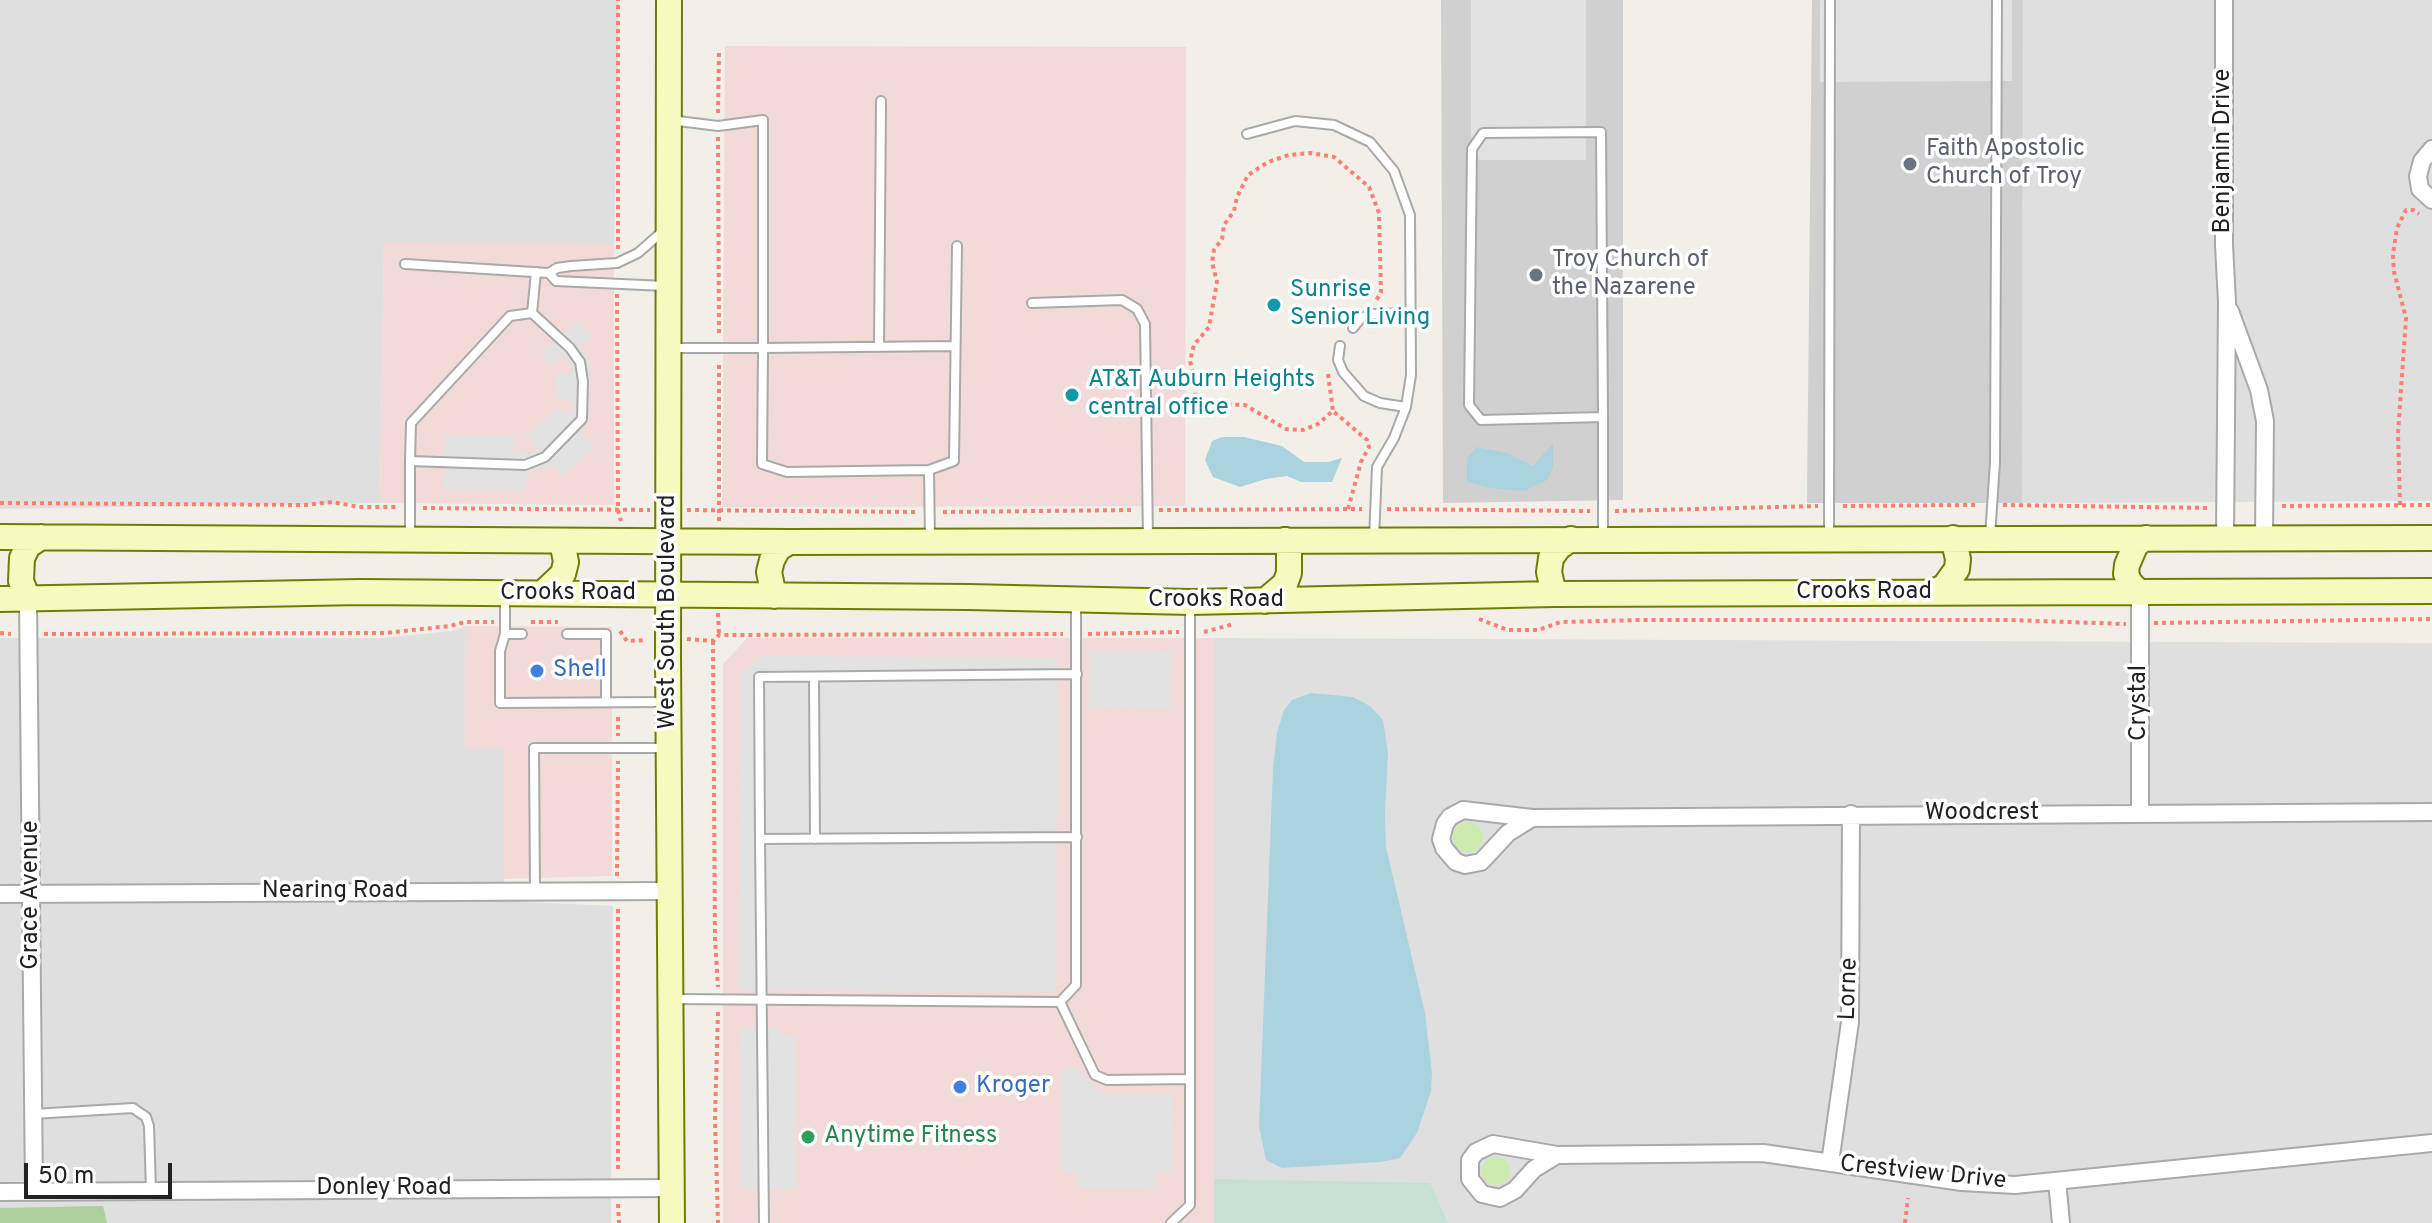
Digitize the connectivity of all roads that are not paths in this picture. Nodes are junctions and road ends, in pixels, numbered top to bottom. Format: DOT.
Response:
graph roads {
  1 [pos="669,0"];
  2 [pos="1830,0"];
  3 [pos="1997,0"];
  4 [pos="2224,0"];
  5 [pos="881,101"];
  6 [pos="669,119"];
  7 [pos="1247,134"];
  8 [pos="2432,149"];
  9 [pos="2432,200"];
  10 [pos="670,221"];
  11 [pos="957,246"];
  12 [pos="405,264"];
  13 [pos="536,272"];
  14 [pos="549,273"];
  15 [pos="669,286"];
  16 [pos="2227,302"];
  17 [pos="1032,303"];
  18 [pos="532,313"];
  19 [pos="1411,313"];
  20 [pos="1353,328"];
  21 [pos="955,346"];
  22 [pos="1340,346"];
  23 [pos="879,347"];
  24 [pos="669,348"];
  25 [pos="763,348"];
  26 [pos="1406,407"];
  27 [pos="1603,417"];
  28 [pos="410,461"];
  29 [pos="929,470"];
  30 [pos="0,537"];
  31 [pos="41,537"];
  32 [pos="2225,537"];
  33 [pos="2264,537"];
  34 [pos="1829,538"];
  35 [pos="1953,538"];
  36 [pos="1990,538"];
  37 [pos="2146,538"];
  38 [pos="2432,538"];
  39 [pos="1571,539"];
  40 [pos="1603,539"];
  41 [pos="410,540"];
  42 [pos="1285,540"];
  43 [pos="1374,540"];
  44 [pos="562,541"];
  45 [pos="1148,541"];
  46 [pos="669,542"];
  47 [pos="789,542"];
  48 [pos="930,542"];
  49 [pos="2432,591"];
  50 [pos="1932,592"];
  51 [pos="505,593"];
  52 [pos="543,593"];
  53 [pos="2140,593"];
  54 [pos="669,594"];
  55 [pos="1554,594"];
  56 [pos="774,596"];
  57 [pos="0,599"];
  58 [pos="28,599"];
  59 [pos="1076,601"];
  60 [pos="1265,601"];
  61 [pos="1191,602"];
  62 [pos="505,634"];
  63 [pos="522,634"];
  64 [pos="567,634"];
  65 [pos="1077,674"];
  66 [pos="814,677"];
  67 [pos="606,702"];
  68 [pos="669,702"];
  69 [pos="669,748"];
  70 [pos="2432,812"];
  71 [pos="2140,813"];
  72 [pos="1851,814"];
  73 [pos="1532,818"];
  74 [pos="1077,837"];
  75 [pos="760,839"];
  76 [pos="815,839"];
  77 [pos="535,891"];
  78 [pos="670,891"];
  79 [pos="0,894"];
  80 [pos="32,894"];
  81 [pos="670,999"];
  82 [pos="762,1001"];
  83 [pos="1060,1002"];
  84 [pos="1190,1079"];
  85 [pos="33,1114"];
  86 [pos="2432,1143"];
  87 [pos="1557,1155"];
  88 [pos="1830,1163"];
  89 [pos="2057,1181"];
  90 [pos="671,1188"];
  91 [pos="151,1191"];
  92 [pos="0,1192"];
  93 [pos="34,1192"];
  94 [pos="672,1223"];
  95 [pos="764,1223"];
  96 [pos="1171,1223"];
  97 [pos="2061,1223"];
  1 -- 6 [label="main road, West South Boulevard"];
  2 -- 34 [label="lane"];
  3 -- 36 [label="lane"];
  4 -- 16 [label="street, Benjamin Drive"];
  5 -- 23 [label="lane"];
  6 -- 10 [label="main road, West South Boulevard"];
  6 -- 25 [label="lane"];
  7 -- 19 [label="lane"];
  8 -- 9 [label="street"];
  10 -- 14 [label="lane"];
  10 -- 15 [label="main road, West South Boulevard"];
  11 -- 21 [label="lane"];
  12 -- 13 [label="lane"];
  13 -- 14 [label="lane"];
  13 -- 18 [label="lane"];
  14 -- 15 [label="lane"];
  15 -- 24 [label="main road, West South Boulevard"];
  16 -- 32 [label="street, Benjamin Drive"];
  16 -- 33 [label="street, Benjamin Drive"];
  17 -- 45 [label="lane"];
  18 -- 28 [label="lane"];
  18 -- 28 [label="lane"];
  19 -- 20 [label="lane"];
  19 -- 26 [label="lane"];
  21 -- 23 [label="lane"];
  21 -- 29 [label="lane"];
  22 -- 26 [label="lane"];
  23 -- 25 [label="lane"];
  24 -- 25 [label="lane"];
  24 -- 46 [label="main road, West South Boulevard"];
  25 -- 29 [label="lane"];
  26 -- 43 [label="lane"];
  27 -- 27 [label="lane"];
  27 -- 40 [label="lane"];
  28 -- 41 [label="lane"];
  29 -- 48 [label="lane"];
  30 -- 31 [label="main road"];
  31 -- 41 [label="main road"];
  31 -- 58 [label="main road"];
  32 -- 33 [label="main road"];
  32 -- 37 [label="main road"];
  33 -- 38 [label="main road"];
  34 -- 35 [label="main road"];
  34 -- 40 [label="main road"];
  35 -- 36 [label="main road"];
  35 -- 50 [label="main road"];
  36 -- 37 [label="main road"];
  37 -- 53 [label="main road"];
  39 -- 40 [label="main road"];
  39 -- 43 [label="main road"];
  39 -- 55 [label="main road"];
  41 -- 44 [label="main road"];
  42 -- 43 [label="main road"];
  42 -- 45 [label="main road"];
  42 -- 60 [label="main road"];
  44 -- 46 [label="main road"];
  44 -- 52 [label="main road"];
  45 -- 48 [label="main road"];
  46 -- 47 [label="main road"];
  46 -- 54 [label="main road, West South Boulevard"];
  47 -- 48 [label="main road"];
  47 -- 56 [label="main road"];
  49 -- 53 [label="main road, Crooks Road"];
  50 -- 53 [label="main road, Crooks Road"];
  50 -- 55 [label="main road, Crooks Road"];
  51 -- 52 [label="main road, Crooks Road"];
  51 -- 58 [label="main road, Crooks Road"];
  51 -- 62 [label="lane"];
  52 -- 54 [label="main road, Crooks Road"];
  53 -- 71 [label="street, Crystal"];
  54 -- 56 [label="main road, Crooks Road"];
  54 -- 68 [label="main road, West South Boulevard"];
  55 -- 60 [label="main road, Crooks Road"];
  56 -- 59 [label="main road, Crooks Road"];
  57 -- 58 [label="main road, Crooks Road"];
  58 -- 80 [label="street, Grace Avenue"];
  59 -- 61 [label="main road, Crooks Road"];
  59 -- 65 [label="lane"];
  60 -- 61 [label="main road, Crooks Road"];
  61 -- 84 [label="lane"];
  62 -- 63 [label="lane"];
  62 -- 67 [label="lane"];
  64 -- 67 [label="lane"];
  65 -- 66 [label="lane"];
  65 -- 74 [label="lane"];
  66 -- 75 [label="lane"];
  66 -- 76 [label="lane"];
  67 -- 68 [label="lane"];
  68 -- 69 [label="main road, West South Boulevard"];
  69 -- 77 [label="lane"];
  69 -- 78 [label="main road, West South Boulevard"];
  70 -- 71 [label="street, Woodcrest"];
  71 -- 72 [label="street, Woodcrest"];
  72 -- 73 [label="street, Woodcrest"];
  72 -- 88 [label="street, Lorne"];
  73 -- 73 [label="street, Woodcrest"];
  74 -- 76 [label="lane"];
  74 -- 83 [label="lane"];
  75 -- 76 [label="lane"];
  75 -- 82 [label="lane"];
  77 -- 78 [label="street, Nearing Road"];
  77 -- 80 [label="street, Nearing Road"];
  78 -- 81 [label="main road, West South Boulevard"];
  79 -- 80 [label="street, Nearing Road"];
  80 -- 85 [label="street, Grace Avenue"];
  81 -- 82 [label="lane"];
  81 -- 90 [label="main road, West South Boulevard"];
  82 -- 83 [label="lane"];
  82 -- 95 [label="lane"];
  83 -- 84 [label="lane"];
  84 -- 96 [label="lane"];
  85 -- 91 [label="lane"];
  85 -- 93 [label="street, Grace Avenue"];
  86 -- 89 [label="street, Crestview Drive"];
  87 -- 87 [label="street, Crestview Drive"];
  87 -- 88 [label="street, Crestview Drive"];
  88 -- 89 [label="street, Crestview Drive"];
  89 -- 97 [label="street"];
  90 -- 91 [label="street, Donley Road"];
  90 -- 94 [label="main road, West South Boulevard"];
  91 -- 93 [label="street, Donley Road"];
  92 -- 93 [label="street, Donley Road"];
}
